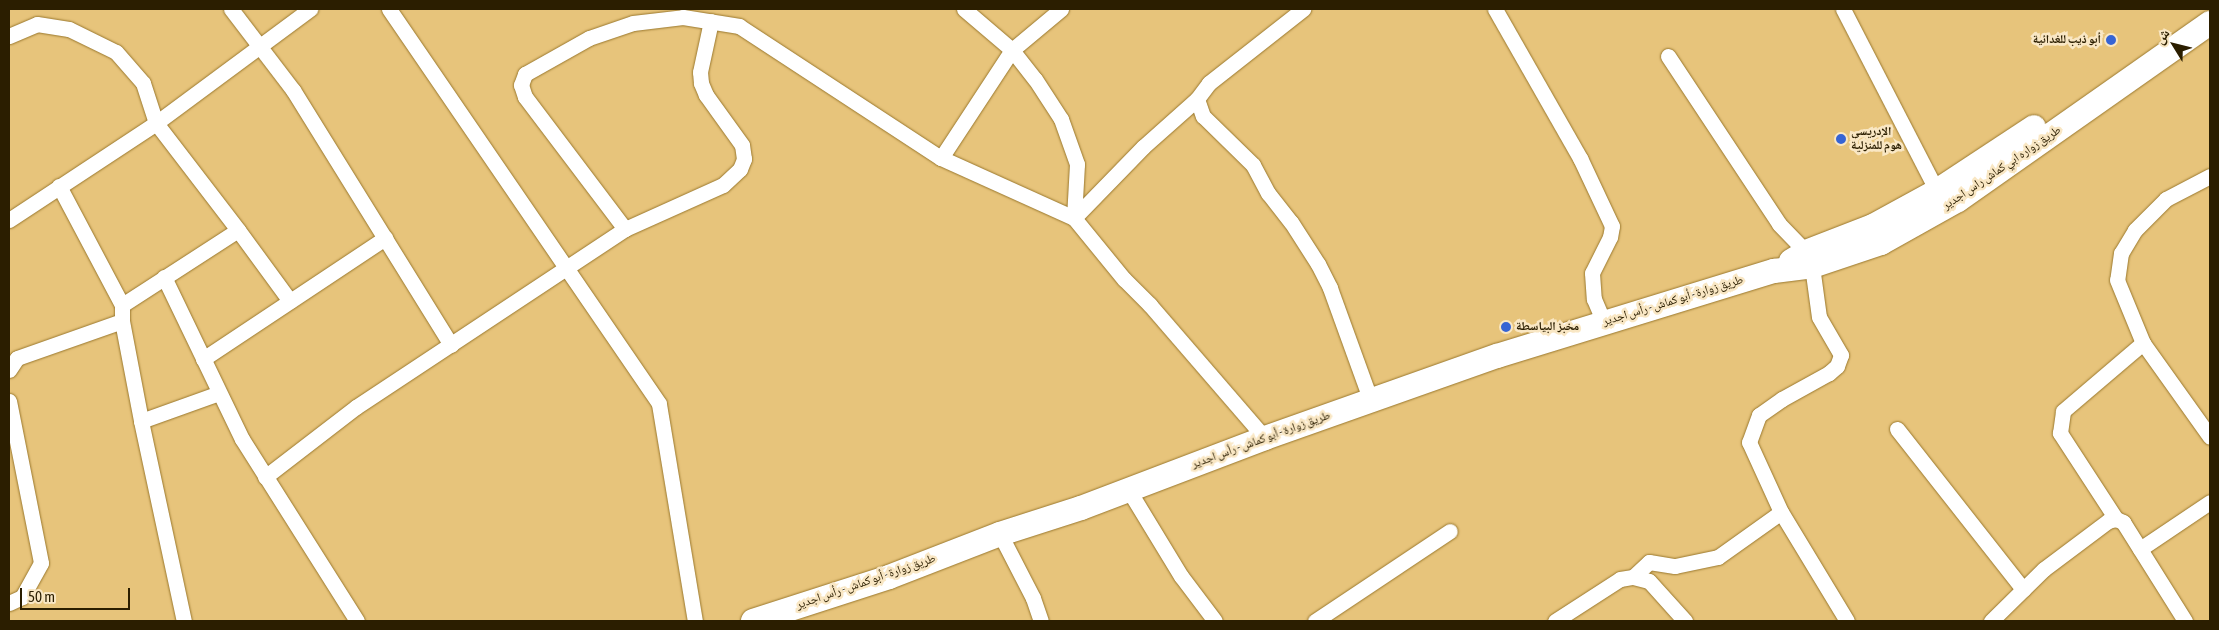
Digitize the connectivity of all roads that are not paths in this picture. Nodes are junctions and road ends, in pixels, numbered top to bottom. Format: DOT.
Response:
graph roads {
  1 [pos="231,9"];
  2 [pos="310,9"];
  3 [pos="389,9"];
  4 [pos="964,9"];
  5 [pos="1061,9"];
  6 [pos="1303,9"];
  7 [pos="1495,9"];
  8 [pos="1843,9"];
  9 [pos="2205,9"];
  10 [pos="710,21"];
  11 [pos="2210,23"];
  12 [pos="9,36"];
  13 [pos="260,46"];
  14 [pos="1012,50"];
  15 [pos="1668,56"];
  16 [pos="1197,99"];
  17 [pos="156,123"];
  18 [pos="940,158"];
  19 [pos="2210,176"];
  20 [pos="59,186"];
  21 [pos="1937,191"];
  22 [pos="1074,218"];
  23 [pos="9,220"];
  24 [pos="625,229"];
  25 [pos="238,230"];
  26 [pos="1877,234"];
  27 [pos="385,238"];
  28 [pos="1809,259"];
  29 [pos="567,269"];
  30 [pos="1774,271"];
  31 [pos="164,277"];
  32 [pos="290,301"];
  33 [pos="122,305"];
  34 [pos="122,321"];
  35 [pos="1604,322"];
  36 [pos="2143,343"];
  37 [pos="451,345"];
  38 [pos="203,359"];
  39 [pos="9,370"];
  40 [pos="219,393"];
  41 [pos="9,401"];
  42 [pos="1371,401"];
  43 [pos="140,421"];
  44 [pos="1897,429"];
  45 [pos="2210,437"];
  46 [pos="1265,438"];
  47 [pos="265,477"];
  48 [pos="1128,490"];
  49 [pos="2210,502"];
  50 [pos="1781,512"];
  51 [pos="2116,519"];
  52 [pos="1450,531"];
  53 [pos="1000,534"];
  54 [pos="2140,549"];
  55 [pos="1633,576"];
  56 [pos="2023,589"];
  57 [pos="9,603"];
  58 [pos="795,615"];
  59 [pos="184,621"];
  60 [pos="357,621"];
  61 [pos="695,621"];
  62 [pos="753,621"];
  63 [pos="1041,621"];
  64 [pos="1215,621"];
  65 [pos="1315,621"];
  66 [pos="1555,621"];
  67 [pos="1685,621"];
  68 [pos="1848,621"];
  69 [pos="1991,621"];
  70 [pos="2185,621"];
  1 -- 13 [label="street"];
  2 -- 13 [label="street"];
  3 -- 29 [label="street"];
  4 -- 14 [label="street"];
  5 -- 14 [label="street"];
  6 -- 16 [label="street"];
  7 -- 35 [label="street"];
  8 -- 21 [label="street"];
  9 -- 21 [label="main road"];
  10 -- 18 [label="street"];
  10 -- 24 [label="street"];
  10 -- 24 [label="street"];
  11 -- 26 [label="main road, طريق زواره ابي كماش راس اجدير"];
  12 -- 17 [label="street"];
  13 -- 17 [label="street"];
  13 -- 27 [label="street"];
  14 -- 18 [label="street"];
  14 -- 22 [label="street"];
  15 -- 28 [label="street"];
  16 -- 22 [label="street"];
  16 -- 42 [label="street"];
  17 -- 20 [label="street"];
  17 -- 25 [label="street"];
  18 -- 22 [label="street"];
  19 -- 36 [label="street"];
  20 -- 23 [label="street"];
  20 -- 33 [label="street"];
  21 -- 26 [label="main road"];
  22 -- 46 [label="street"];
  24 -- 29 [label="street"];
  25 -- 31 [label="street"];
  25 -- 32 [label="street"];
  26 -- 28 [label="main road, طريق زواره ابي كماش راس اجدير"];
  27 -- 32 [label="street"];
  27 -- 37 [label="street"];
  28 -- 30 [label="main road, طريق زواره ابي كماش راس اجدير"];
  28 -- 50 [label="street"];
  29 -- 37 [label="street"];
  29 -- 61 [label="street"];
  30 -- 35 [label="main road, طريق زوارة - أبو كماش - رأس اجدير"];
  31 -- 33 [label="street"];
  31 -- 38 [label="street"];
  32 -- 38 [label="street"];
  33 -- 34 [label="street"];
  34 -- 39 [label="street"];
  34 -- 43 [label="street"];
  35 -- 42 [label="main road, طريق زوارة - أبو كماش - رأس اجدير"];
  36 -- 45 [label="street"];
  36 -- 51 [label="street"];
  37 -- 47 [label="street"];
  38 -- 40 [label="street"];
  40 -- 43 [label="street"];
  40 -- 47 [label="street"];
  41 -- 57 [label="street"];
  42 -- 46 [label="main road, طريق زوارة - أبو كماش - رأس اجدير"];
  43 -- 59 [label="street"];
  44 -- 56 [label="street"];
  46 -- 48 [label="main road, طريق زوارة - أبو كماش - رأس اجدير"];
  47 -- 60 [label="street"];
  48 -- 53 [label="main road, طريق زوارة - أبو كماش - رأس اجدير"];
  48 -- 64 [label="street"];
  49 -- 54 [label="street"];
  50 -- 55 [label="street"];
  50 -- 68 [label="street"];
  51 -- 54 [label="street"];
  51 -- 56 [label="street"];
  52 -- 65 [label="street"];
  53 -- 58 [label="main road, طريق زوارة - أبو كماش - رأس اجدير"];
  53 -- 63 [label="street"];
  54 -- 70 [label="street"];
  55 -- 66 [label="street"];
  55 -- 67 [label="street"];
  56 -- 69 [label="street"];
  58 -- 62 [label="main road, طريق زوارة - أبو كماش - رأس اجدير"];
}
